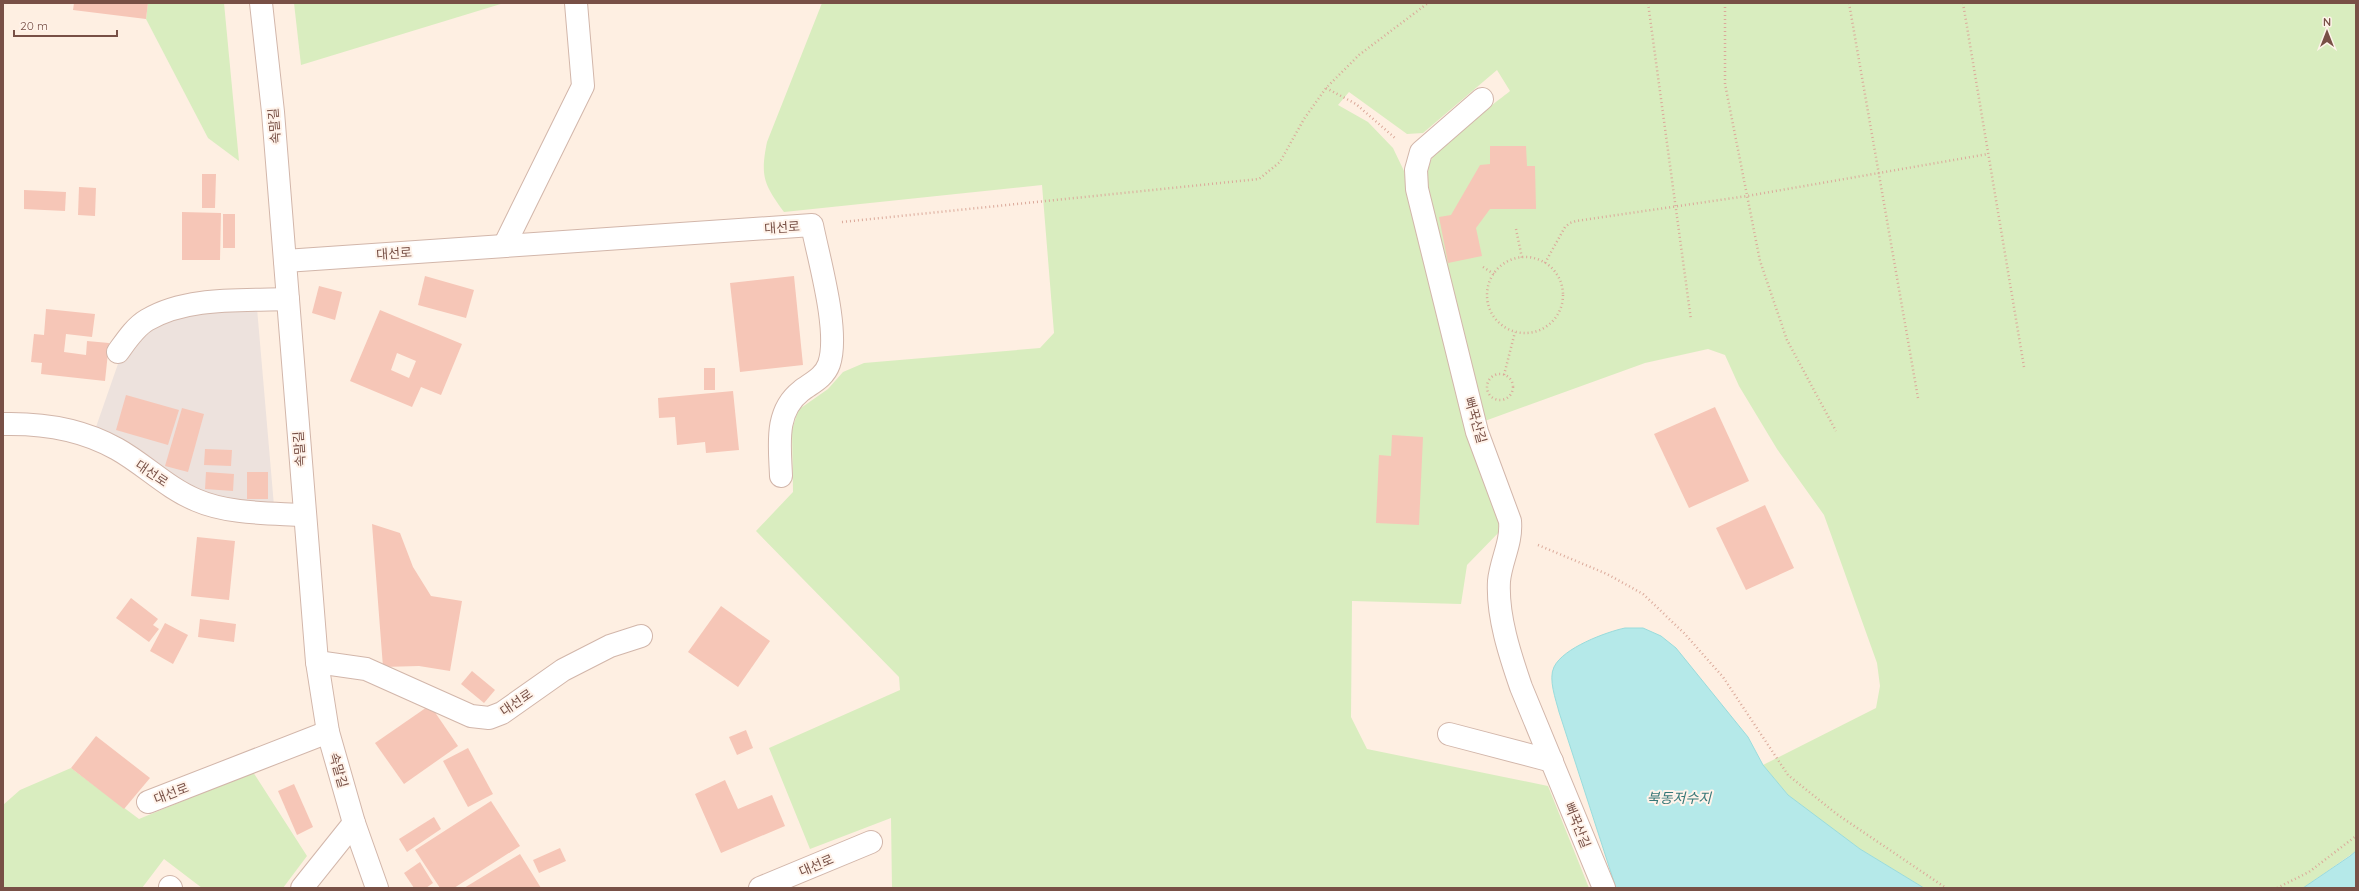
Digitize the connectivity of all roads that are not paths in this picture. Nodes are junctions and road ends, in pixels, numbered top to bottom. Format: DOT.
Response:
graph roads {
  1 [pos="261,3"];
  2 [pos="576,3"];
  3 [pos="1482,99"];
  4 [pos="504,246"];
  5 [pos="285,261"];
  6 [pos="288,299"];
  7 [pos="118,352"];
  8 [pos="3,424"];
  9 [pos="781,476"];
  10 [pos="303,515"];
  11 [pos="642,636"];
  12 [pos="317,662"];
  13 [pos="328,732"];
  14 [pos="1449,734"];
  15 [pos="1552,761"];
  16 [pos="148,802"];
  17 [pos="354,823"];
  18 [pos="871,842"];
  19 [pos="302,888"];
  20 [pos="377,888"];
  21 [pos="760,888"];
  22 [pos="1604,888"];
  1 -- 5 [label="street, 속말길"];
  2 -- 4 [label="street"];
  3 -- 15 [label="street, 뻐꾹산길"];
  4 -- 5 [label="street, 대선로"];
  4 -- 9 [label="street, 대선로"];
  5 -- 6 [label="street, 속말길"];
  6 -- 7 [label="street"];
  6 -- 10 [label="street, 속말길"];
  8 -- 10 [label="street, 대선로"];
  10 -- 12 [label="street, 속말길"];
  11 -- 12 [label="street, 대선로"];
  12 -- 13 [label="street, 속말길"];
  13 -- 16 [label="street, 대선로"];
  13 -- 17 [label="street, 속말길"];
  14 -- 15 [label="street"];
  15 -- 22 [label="street, 뻐꾹산길"];
  17 -- 19 [label="street"];
  17 -- 20 [label="street, 속말길"];
  18 -- 21 [label="street, 대선로"];
}
